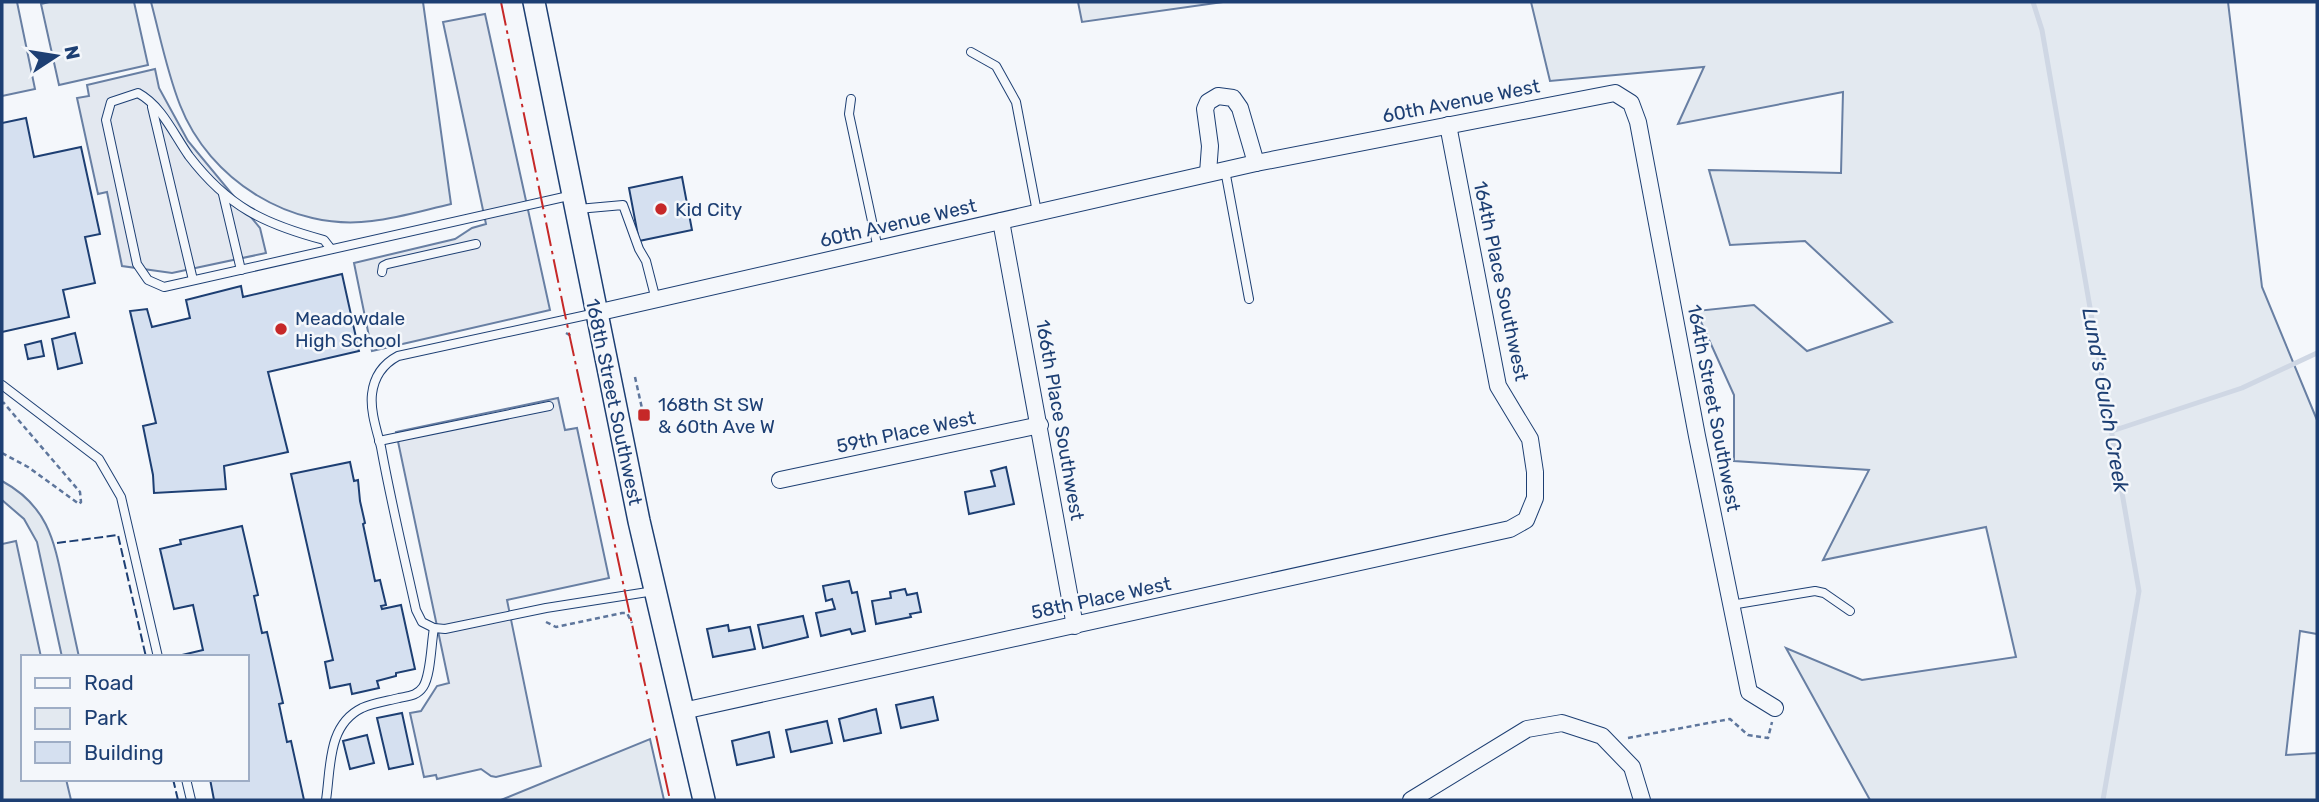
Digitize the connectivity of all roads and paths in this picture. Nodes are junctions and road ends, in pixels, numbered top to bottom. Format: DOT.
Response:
graph roads {
  1 [pos="534,2"];
  2 [pos="971,52"];
  3 [pos="851,99"];
  4 [pos="151,100"];
  5 [pos="1631,103"];
  6 [pos="1448,125"];
  7 [pos="1256,163"];
  8 [pos="1217,172"];
  9 [pos="223,194"];
  10 [pos="574,202"];
  11 [pos="1037,212"];
  12 [pos="1001,221"];
  13 [pos="476,244"];
  14 [pos="331,249"];
  15 [pos="878,249"];
  16 [pos="241,270"];
  17 [pos="382,272"];
  18 [pos="193,280"];
  19 [pos="1249,299"];
  20 [pos="656,300"];
  21 [pos="596,313"];
  22 [pos="635,377"];
  23 [pos="2,385"];
  24 [pos="2,398"];
  25 [pos="549,406"];
  26 [pos="643,413"];
  27 [pos="1040,425"];
  28 [pos="379,441"];
  29 [pos="2,453"];
  30 [pos="780,480"];
  31 [pos="1526,520"];
  32 [pos="654,591"];
  33 [pos="1731,605"];
  34 [pos="1850,611"];
  35 [pos="543,621"];
  36 [pos="632,623"];
  37 [pos="1075,626"];
  38 [pos="433,628"];
  39 [pos="158,655"];
  40 [pos="1774,708"];
  41 [pos="683,711"];
  42 [pos="1614,748"];
  43 [pos="186,781"];
  44 [pos="191,800"];
  45 [pos="326,800"];
  46 [pos="704,800"];
  47 [pos="1411,800"];
  48 [pos="1642,800"];
  1 -- 10 [label="main road, 168th Street Southwest"];
  2 -- 11 [label="lane"];
  3 -- 15 [label="lane"];
  4 -- 9 [label="lane"];
  4 -- 18 [label="lane"];
  4 -- 18 [label="lane"];
  5 -- 6 [label="street, 60th Avenue West"];
  5 -- 33 [label="street, 164th Street Southwest"];
  6 -- 7 [label="street, 60th Avenue West"];
  6 -- 31 [label="street, 164th Place Southwest"];
  7 -- 8 [label="street, 60th Avenue West"];
  7 -- 8 [label="street"];
  8 -- 11 [label="street, 60th Avenue West"];
  8 -- 19 [label="lane"];
  9 -- 14 [label="lane"];
  9 -- 16 [label="lane"];
  10 -- 14 [label="lane"];
  10 -- 20 [label="lane"];
  10 -- 21 [label="main road, 168th Street Southwest"];
  11 -- 12 [label="street, 60th Avenue West"];
  12 -- 15 [label="street, 60th Avenue West"];
  12 -- 27 [label="street, 166th Place Southwest"];
  13 -- 17 [label="lane"];
  14 -- 16 [label="lane"];
  15 -- 20 [label="street, 60th Avenue West"];
  16 -- 18 [label="lane"];
  20 -- 21 [label="street, 60th Avenue West"];
  21 -- 28 [label="lane"];
  21 -- 32 [label="main road, 168th Street Southwest"];
  22 -- 26 [label="path"];
  23 -- 39 [label="lane"];
  24 -- 29 [label="path"];
  25 -- 28 [label="lane"];
  27 -- 30 [label="street, 59th Place West"];
  27 -- 37 [label="street, 166th Place Southwest"];
  28 -- 38 [label="lane"];
  31 -- 37 [label="street, 58th Place West"];
  32 -- 38 [label="lane"];
  32 -- 41 [label="main road, 168th Street Southwest"];
  33 -- 34 [label="lane"];
  33 -- 40 [label="street, 164th Street Southwest"];
  35 -- 36 [label="path"];
  37 -- 41 [label="street, 58th Place West"];
  38 -- 45 [label="lane"];
  40 -- 42 [label="path"];
  41 -- 46 [label="main road, 168th Street Southwest"];
  42 -- 47 [label="street"];
  42 -- 48 [label="street"];
  43 -- 44 [label="lane"];
}
